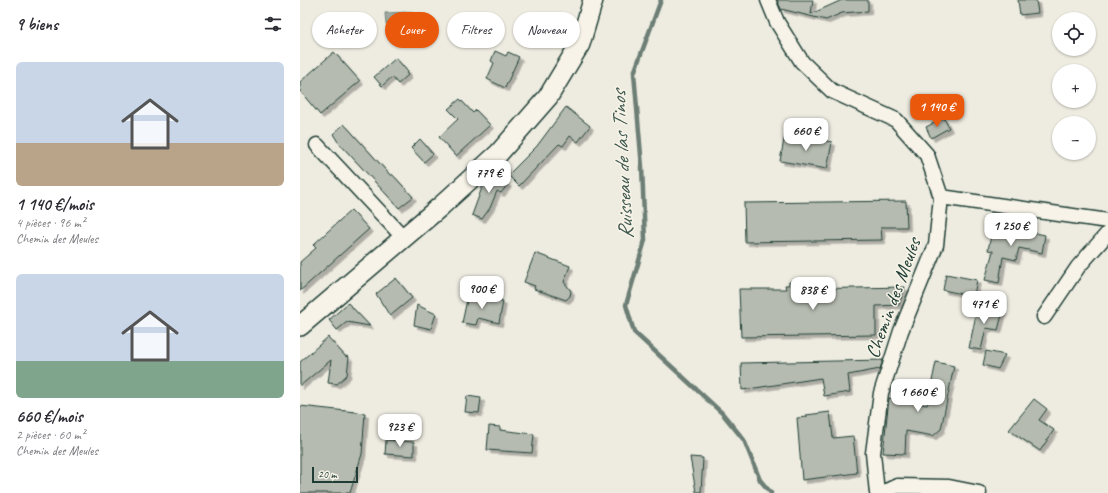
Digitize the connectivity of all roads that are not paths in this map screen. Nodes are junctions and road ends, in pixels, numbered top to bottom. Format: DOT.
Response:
graph roads {
  1 [pos="593,0"];
  2 [pos="768,0"];
  3 [pos="317,145"];
  4 [pos="941,197"];
  5 [pos="1108,221"];
  6 [pos="1108,233"];
  7 [pos="404,238"];
  8 [pos="1044,316"];
  9 [pos="300,326"];
  10 [pos="877,493"];
  11 [pos="882,493"];
  12 [pos="979,493"];
  1 -- 7 [label="main road"];
  2 -- 4 [label="street, Chemin des Meules"];
  3 -- 7 [label="street"];
  4 -- 5 [label="street"];
  4 -- 10 [label="street, Chemin des Meules"];
  6 -- 8 [label="street"];
  7 -- 9 [label="main road"];
  11 -- 12 [label="street"];
}
